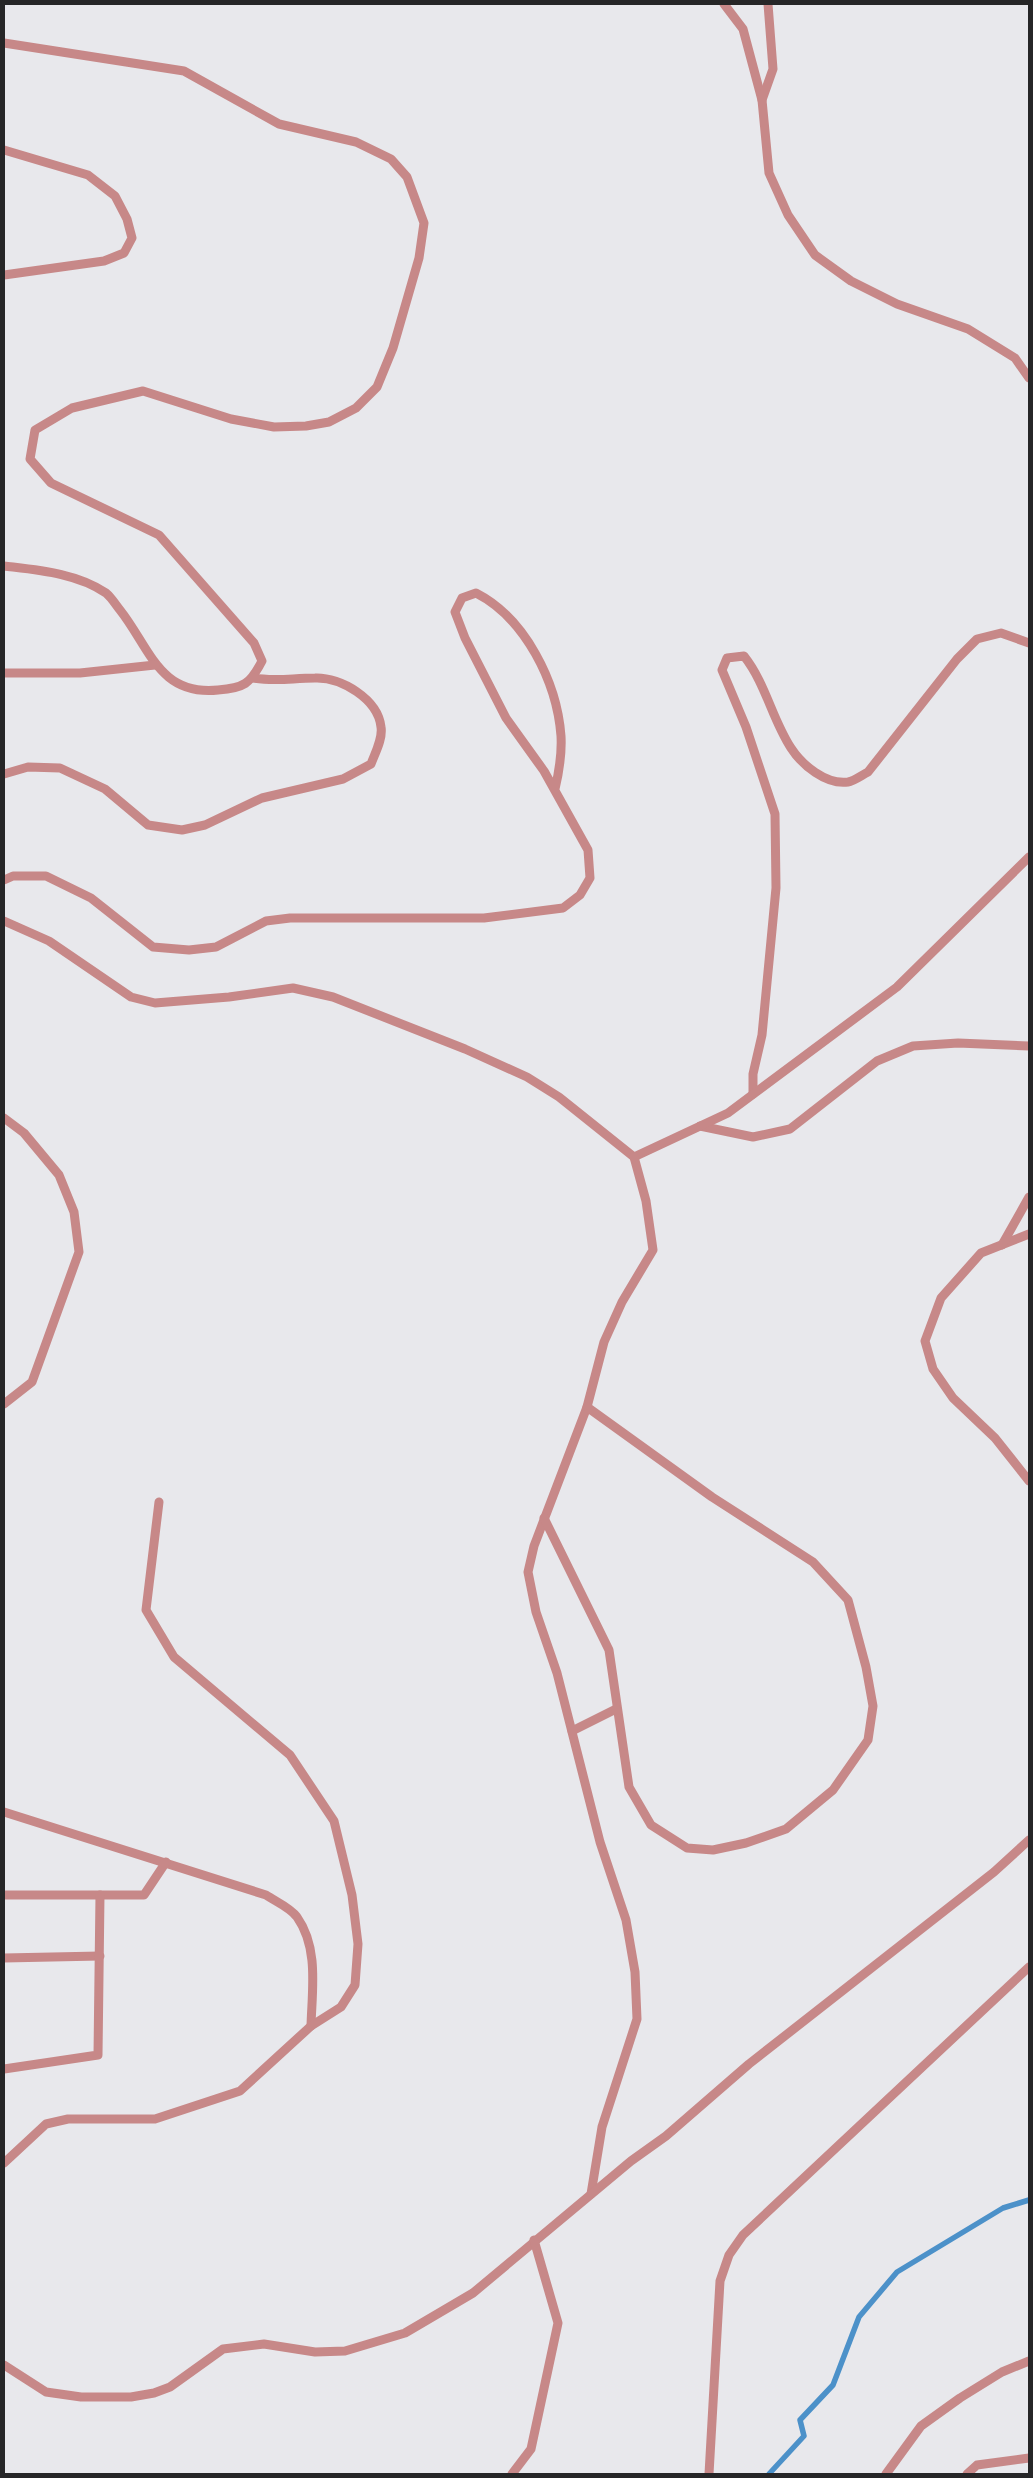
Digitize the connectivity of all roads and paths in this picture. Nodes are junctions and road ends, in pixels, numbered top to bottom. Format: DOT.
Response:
graph roads {
  1 [pos="724,4"];
  2 [pos="768,4"];
  3 [pos="4,43"];
  4 [pos="762,100"];
  5 [pos="4,150"];
  6 [pos="4,275"];
  7 [pos="1029,378"];
  8 [pos="5,568"];
  9 [pos="1029,643"];
  10 [pos="155,665"];
  11 [pos="4,673"];
  12 [pos="253,678"];
  13 [pos="4,774"];
  14 [pos="555,789"];
  15 [pos="1029,857"];
  16 [pos="4,880"];
  17 [pos="4,921"];
  18 [pos="1029,1046"];
  19 [pos="753,1094"];
  20 [pos="4,1118"];
  21 [pos="700,1126"];
  22 [pos="634,1157"];
  23 [pos="1029,1198"];
  24 [pos="1029,1234"];
  25 [pos="1002,1245"];
  26 [pos="4,1404"];
  27 [pos="587,1407"];
  28 [pos="1029,1481"];
  29 [pos="159,1502"];
  30 [pos="544,1518"];
  31 [pos="616,1709"];
  32 [pos="572,1731"];
  33 [pos="4,1812"];
  34 [pos="1029,1840"];
  35 [pos="166,1862"];
  36 [pos="100,1894"];
  37 [pos="4,1895"];
  38 [pos="100,1956"];
  39 [pos="4,1958"];
  40 [pos="1029,1968"];
  41 [pos="310,2026"];
  42 [pos="4,2069"];
  43 [pos="4,2164"];
  44 [pos="591,2194"];
  45 [pos="534,2240"];
  46 [pos="1029,2361"];
  47 [pos="4,2366"];
  48 [pos="1029,2458"];
  49 [pos="512,2474"];
  50 [pos="709,2474"];
  51 [pos="886,2474"];
  52 [pos="968,2474"];
  1 -- 4 [label="lane"];
  2 -- 4 [label="lane"];
  3 -- 12 [label="lane"];
  4 -- 7 [label="lane"];
  5 -- 6 [label="lane"];
  8 -- 10 [label="lane"];
  9 -- 19 [label="lane"];
  10 -- 11 [label="lane"];
  10 -- 12 [label="lane"];
  12 -- 13 [label="lane"];
  14 -- 14 [label="lane"];
  14 -- 16 [label="lane"];
  15 -- 19 [label="lane"];
  17 -- 22 [label="lane"];
  18 -- 21 [label="lane"];
  19 -- 21 [label="lane"];
  20 -- 26 [label="lane"];
  21 -- 22 [label="lane"];
  22 -- 27 [label="lane"];
  23 -- 25 [label="lane"];
  24 -- 25 [label="lane"];
  25 -- 28 [label="lane"];
  27 -- 30 [label="lane"];
  27 -- 31 [label="lane"];
  29 -- 41 [label="lane"];
  30 -- 31 [label="lane"];
  30 -- 32 [label="lane"];
  31 -- 32 [label="lane"];
  32 -- 44 [label="lane"];
  33 -- 35 [label="lane"];
  34 -- 44 [label="lane"];
  35 -- 36 [label="lane"];
  35 -- 41 [label="lane"];
  36 -- 37 [label="lane"];
  36 -- 38 [label="lane"];
  38 -- 39 [label="lane"];
  38 -- 42 [label="lane"];
  40 -- 50 [label="lane"];
  41 -- 43 [label="lane"];
  44 -- 45 [label="lane"];
  45 -- 47 [label="lane"];
  45 -- 49 [label="lane"];
  46 -- 51 [label="lane"];
  48 -- 52 [label="lane"];
}
